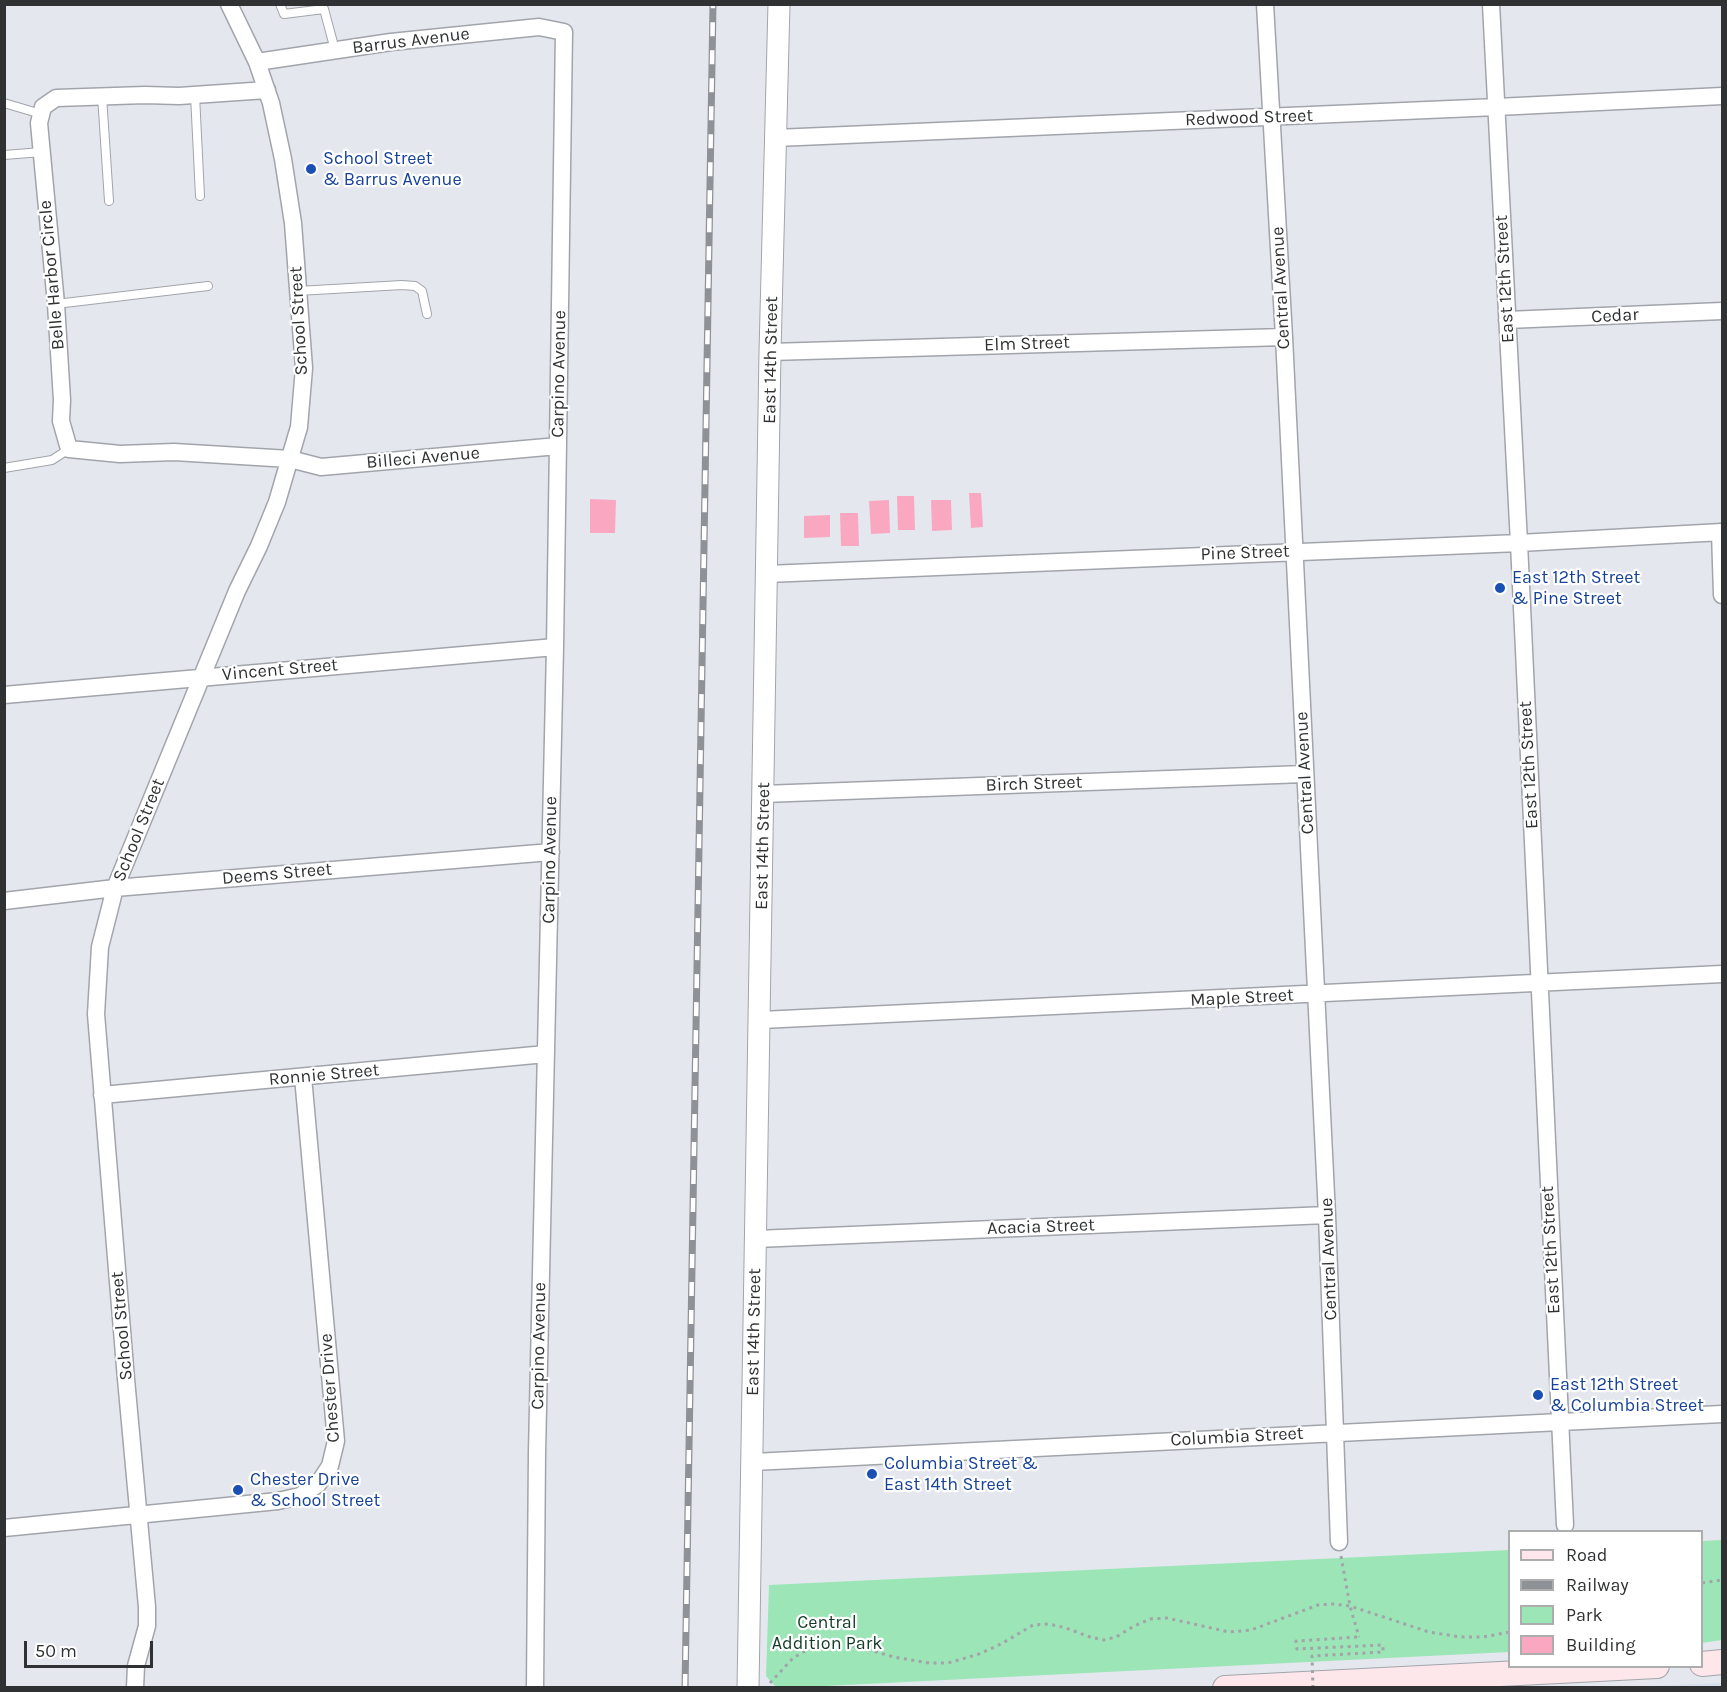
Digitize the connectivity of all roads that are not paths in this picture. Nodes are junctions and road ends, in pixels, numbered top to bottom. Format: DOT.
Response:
graph roads {
  1 [pos="229,4"];
  2 [pos="280,4"];
  3 [pos="779,4"];
  4 [pos="1265,4"];
  5 [pos="1491,4"];
  6 [pos="564,32"];
  7 [pos="335,50"];
  8 [pos="257,62"];
  9 [pos="267,90"];
  10 [pos="195,95"];
  11 [pos="102,96"];
  12 [pos="1722,96"];
  13 [pos="4,103"];
  14 [pos="1497,107"];
  15 [pos="41,114"];
  16 [pos="1272,117"];
  17 [pos="776,138"];
  18 [pos="42,152"];
  19 [pos="4,155"];
  20 [pos="200,196"];
  21 [pos="109,201"];
  22 [pos="208,286"];
  23 [pos="298,291"];
  24 [pos="56,304"];
  25 [pos="1722,311"];
  26 [pos="427,314"];
  27 [pos="1507,320"];
  28 [pos="1284,337"];
  29 [pos="770,352"];
  30 [pos="558,446"];
  31 [pos="69,449"];
  32 [pos="290,459"];
  33 [pos="4,468"];
  34 [pos="1721,532"];
  35 [pos="1519,543"];
  36 [pos="1294,551"];
  37 [pos="767,574"];
  38 [pos="1722,595"];
  39 [pos="555,647"];
  40 [pos="201,677"];
  41 [pos="4,695"];
  42 [pos="1305,774"];
  43 [pos="763,794"];
  44 [pos="551,852"];
  45 [pos="115,888"];
  46 [pos="4,901"];
  47 [pos="1722,974"];
  48 [pos="1538,983"];
  49 [pos="1316,994"];
  50 [pos="760,1020"];
  51 [pos="546,1054"];
  52 [pos="303,1077"];
  53 [pos="102,1095"];
  54 [pos="1327,1215"];
  55 [pos="756,1239"];
  56 [pos="1722,1414"];
  57 [pos="1560,1422"];
  58 [pos="1336,1432"];
  59 [pos="753,1462"];
  60 [pos="139,1513"];
  61 [pos="1565,1525"];
  62 [pos="4,1528"];
  63 [pos="1339,1542"];
  64 [pos="1722,1662"];
  65 [pos="1703,1664"];
  66 [pos="1618,1668"];
  67 [pos="135,1688"];
  68 [pos="536,1688"];
  69 [pos="748,1688"];
  70 [pos="1225,1688"];
  1 -- 8 [label="street, School Street"];
  2 -- 7 [label="lane"];
  3 -- 17 [label="street, East 14th Street"];
  4 -- 16 [label="street, Central Avenue"];
  5 -- 14 [label="street, East 12th Street"];
  6 -- 7 [label="street, Barrus Avenue"];
  6 -- 30 [label="street, Carpino Avenue"];
  7 -- 8 [label="street, Barrus Avenue"];
  8 -- 9 [label="street, School Street"];
  9 -- 10 [label="street"];
  9 -- 23 [label="street, School Street"];
  10 -- 11 [label="street"];
  10 -- 20 [label="lane"];
  11 -- 15 [label="street"];
  11 -- 21 [label="lane"];
  12 -- 14 [label="street, Redwood Street"];
  13 -- 15 [label="lane"];
  14 -- 16 [label="street, Redwood Street"];
  14 -- 27 [label="street, East 12th Street"];
  15 -- 18 [label="street, Belle Harbor Circle"];
  16 -- 17 [label="street, Redwood Street"];
  16 -- 28 [label="street, Central Avenue"];
  17 -- 29 [label="street, East 14th Street"];
  18 -- 19 [label="lane"];
  18 -- 24 [label="street, Belle Harbor Circle"];
  22 -- 24 [label="lane"];
  23 -- 26 [label="lane"];
  23 -- 32 [label="street, School Street"];
  24 -- 31 [label="street, Belle Harbor Circle"];
  25 -- 27 [label="street, Cedar"];
  27 -- 35 [label="street, East 12th Street"];
  28 -- 29 [label="street, Elm Street"];
  28 -- 36 [label="street, Central Avenue"];
  29 -- 37 [label="street, East 14th Street"];
  30 -- 32 [label="street, Billeci Avenue"];
  30 -- 39 [label="street, Carpino Avenue"];
  31 -- 32 [label="street"];
  31 -- 33 [label="lane"];
  32 -- 40 [label="street, School Street"];
  34 -- 35 [label="street, Pine Street"];
  34 -- 38 [label="street"];
  35 -- 36 [label="street, Pine Street"];
  35 -- 48 [label="street, East 12th Street"];
  36 -- 37 [label="street, Pine Street"];
  36 -- 42 [label="street, Central Avenue"];
  37 -- 43 [label="street, East 14th Street"];
  39 -- 40 [label="street, Vincent Street"];
  39 -- 44 [label="street, Carpino Avenue"];
  40 -- 41 [label="street, Vincent Street"];
  40 -- 45 [label="street, School Street"];
  42 -- 43 [label="street, Birch Street"];
  42 -- 49 [label="street, Central Avenue"];
  43 -- 50 [label="street, East 14th Street"];
  44 -- 45 [label="street, Deems Street"];
  44 -- 51 [label="street, Carpino Avenue"];
  45 -- 46 [label="street, Deems Street"];
  45 -- 53 [label="street, School Street"];
  47 -- 48 [label="street, Maple Street"];
  48 -- 49 [label="street, Maple Street"];
  48 -- 57 [label="street, East 12th Street"];
  49 -- 50 [label="street, Maple Street"];
  49 -- 54 [label="street, Central Avenue"];
  50 -- 55 [label="street, East 14th Street"];
  51 -- 52 [label="street, Ronnie Street"];
  51 -- 68 [label="street, Carpino Avenue"];
  52 -- 53 [label="street, Ronnie Street"];
  52 -- 60 [label="street, Chester Drive"];
  53 -- 60 [label="street, School Street"];
  54 -- 55 [label="street, Acacia Street"];
  54 -- 58 [label="street, Central Avenue"];
  55 -- 59 [label="street, East 14th Street"];
  56 -- 57 [label="street, Columbia Street"];
  57 -- 58 [label="street, Columbia Street"];
  57 -- 61 [label="street, East 12th Street"];
  58 -- 59 [label="street, Columbia Street"];
  58 -- 63 [label="street, Central Avenue"];
  59 -- 69 [label="street, East 14th Street"];
  60 -- 62 [label="street, Chester Drive"];
  60 -- 67 [label="street, School Street"];
  64 -- 65 [label="main road"];
  66 -- 70 [label="main road"];
}
